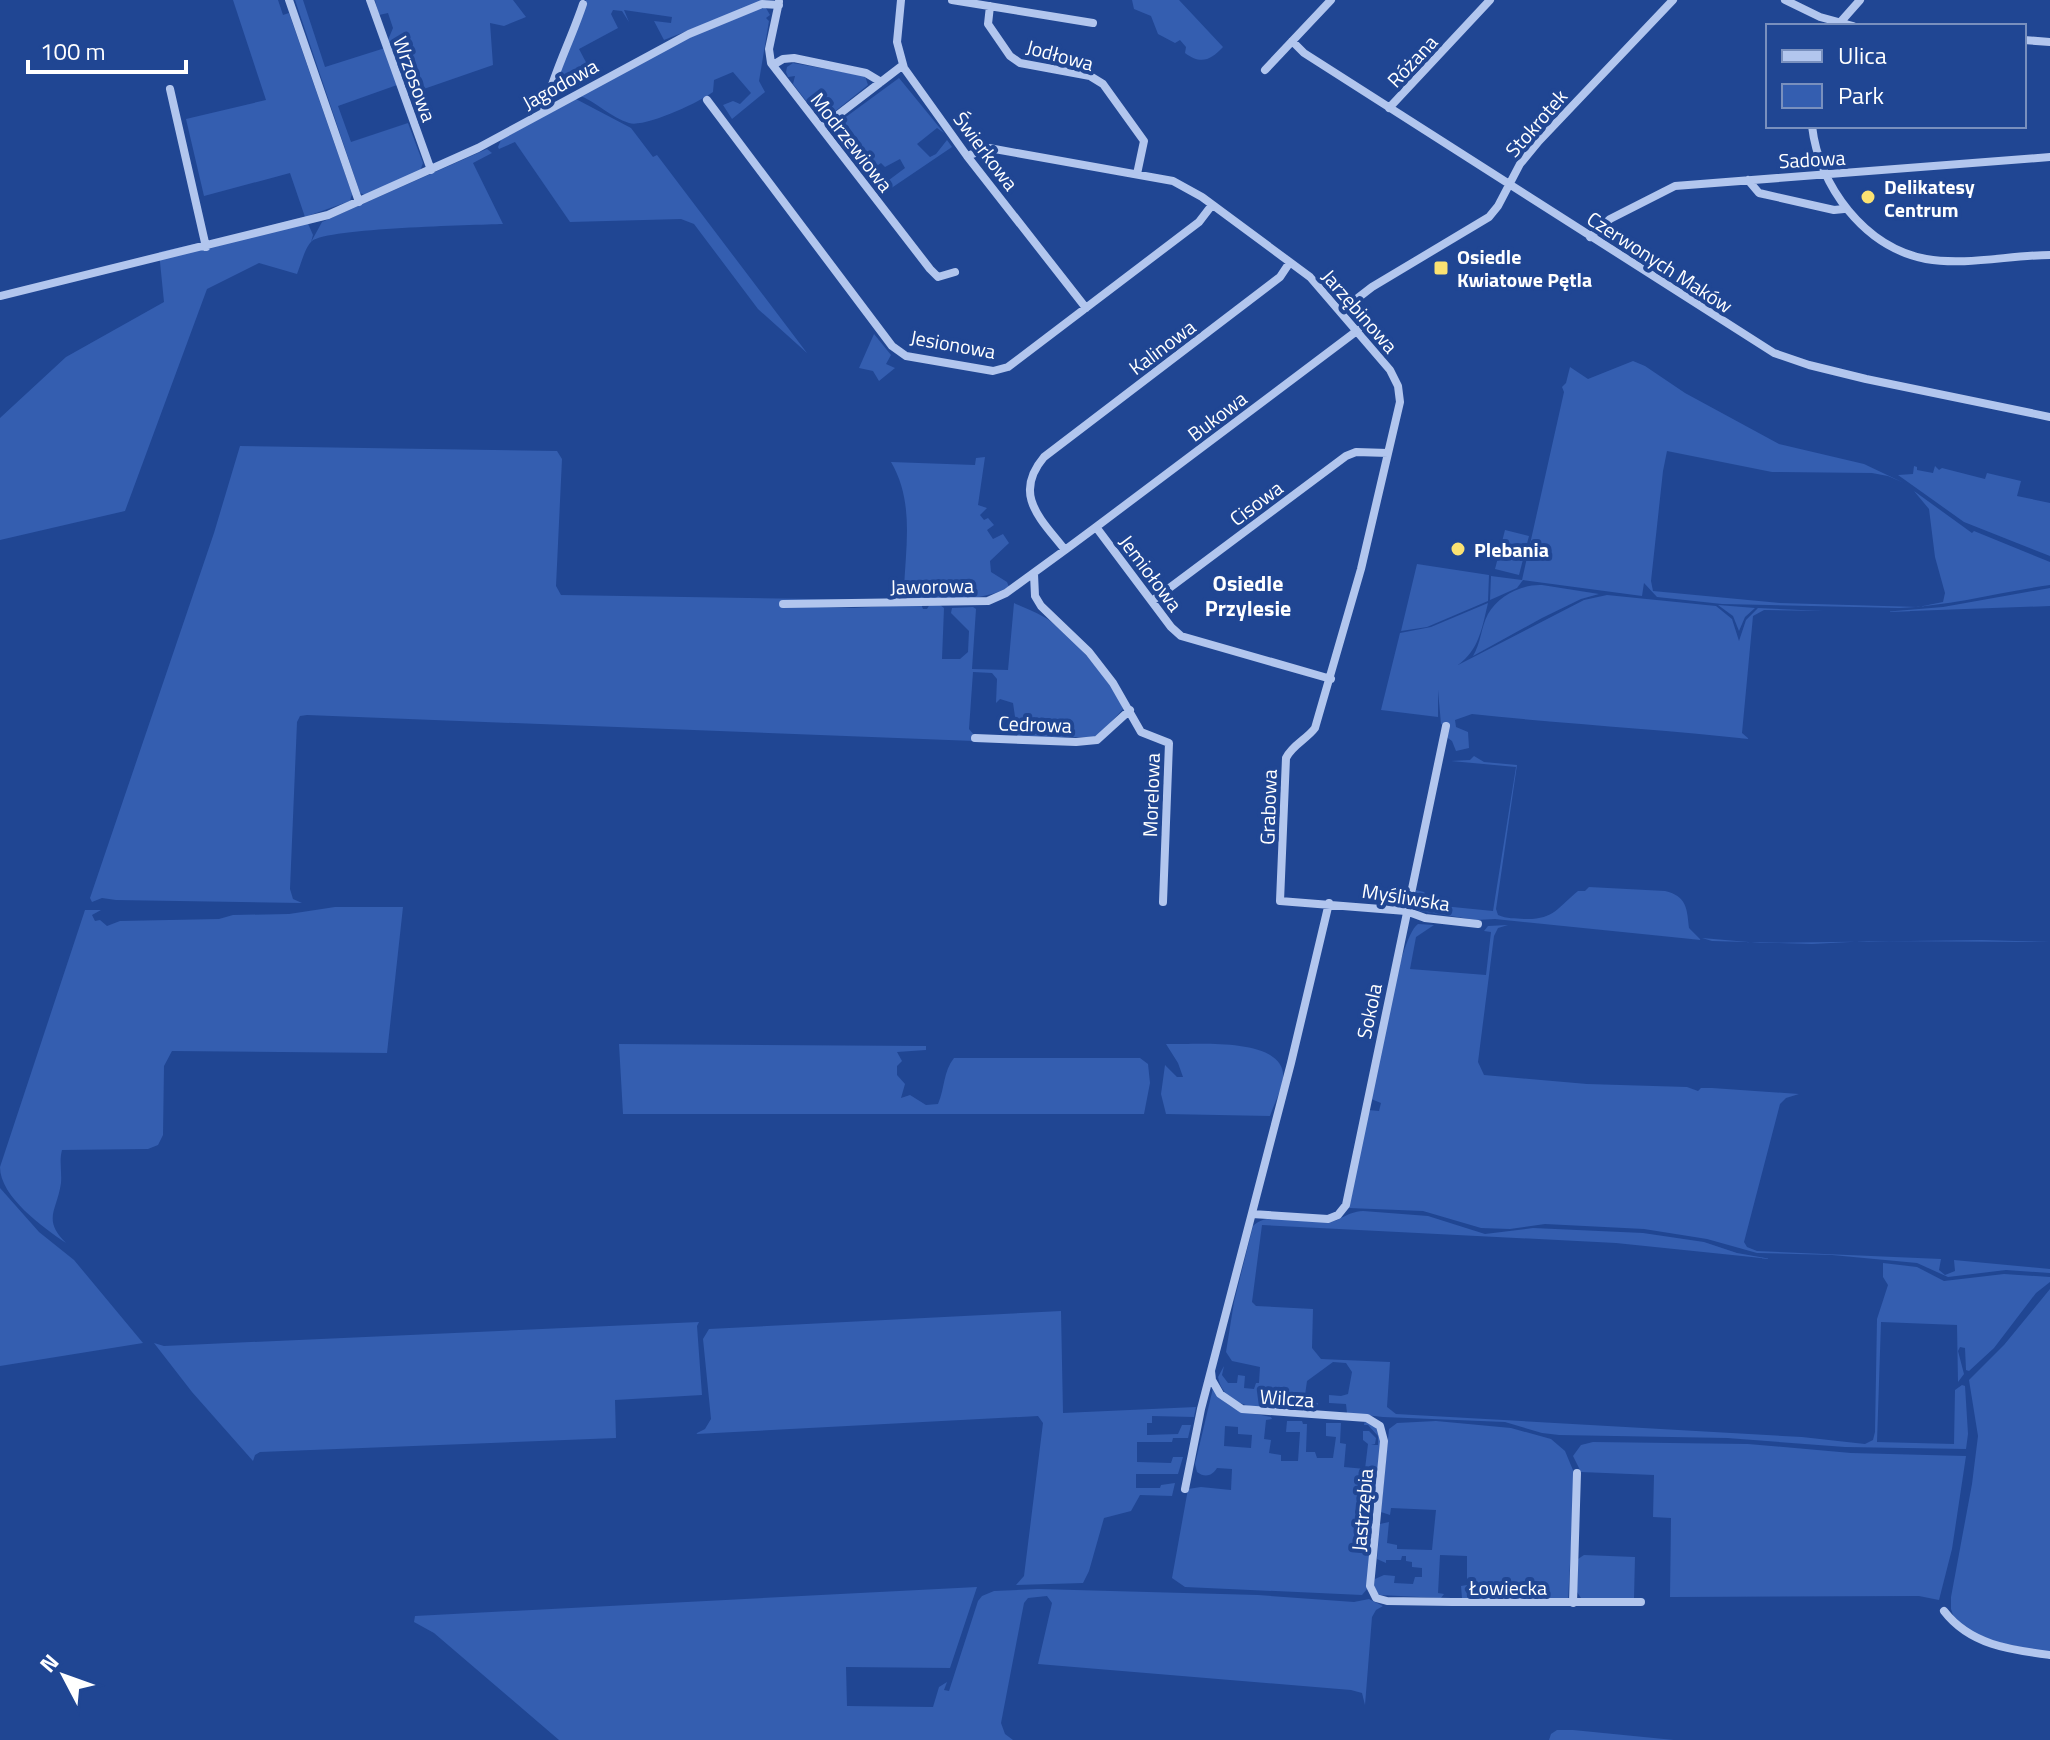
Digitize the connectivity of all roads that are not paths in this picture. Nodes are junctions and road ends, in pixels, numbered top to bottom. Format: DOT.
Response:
graph roads {
  1 [pos="289,0"];
  2 [pos="370,0"];
  3 [pos="901,0"];
  4 [pos="952,0"];
  5 [pos="1331,0"];
  6 [pos="1490,0"];
  7 [pos="1673,0"];
  8 [pos="1785,0"];
  9 [pos="1860,0"];
  10 [pos="779,2"];
  11 [pos="583,4"];
  12 [pos="990,6"];
  13 [pos="1093,23"];
  14 [pos="1838,24"];
  15 [pos="2026,40"];
  16 [pos="1292,41"];
  17 [pos="2050,42"];
  18 [pos="773,65"];
  19 [pos="903,65"];
  20 [pos="1265,70"];
  21 [pos="881,82"];
  22 [pos="170,89"];
  23 [pos="707,100"];
  24 [pos="1389,108"];
  25 [pos="544,111"];
  26 [pos="821,128"];
  27 [pos="1812,128"];
  28 [pos="967,156"];
  29 [pos="2050,157"];
  30 [pos="431,170"];
  31 [pos="1137,174"];
  32 [pos="1827,174"];
  33 [pos="1748,180"];
  34 [pos="1509,184"];
  35 [pos="359,202"];
  36 [pos="1212,205"];
  37 [pos="1844,209"];
  38 [pos="1590,237"];
  39 [pos="206,247"];
  40 [pos="2050,255"];
  41 [pos="1290,262"];
  42 [pos="955,272"];
  43 [pos="0,296"];
  44 [pos="1086,308"];
  45 [pos="1341,311"];
  46 [pos="1358,330"];
  47 [pos="2050,417"];
  48 [pos="1388,453"];
  49 [pos="1096,527"];
  50 [pos="1065,550"];
  51 [pos="1034,574"];
  52 [pos="1152,601"];
  53 [pos="783,604"];
  54 [pos="1331,679"];
  55 [pos="1130,710"];
  56 [pos="1446,726"];
  57 [pos="1315,728"];
  58 [pos="975,738"];
  59 [pos="1280,901"];
  60 [pos="1163,902"];
  61 [pos="1329,903"];
  62 [pos="1406,911"];
  63 [pos="1478,924"];
  64 [pos="1251,1216"];
  65 [pos="1211,1371"];
  66 [pos="1380,1426"];
  67 [pos="1577,1473"];
  68 [pos="1185,1489"];
  69 [pos="1376,1598"];
  70 [pos="1641,1602"];
  71 [pos="1573,1603"];
  72 [pos="1944,1611"];
  73 [pos="2050,1655"];
  1 -- 35 [label="street"];
  2 -- 30 [label="street, Wrzosowa"];
  3 -- 19 [label="street, Świerkowa"];
  4 -- 12 [label="street"];
  5 -- 16 [label="street"];
  6 -- 24 [label="street, Różana"];
  7 -- 34 [label="street, Stokrotek"];
  8 -- 14 [label="street"];
  9 -- 14 [label="street"];
  10 -- 18 [label="street"];
  10 -- 25 [label="street, Jagodowa"];
  11 -- 25 [label="street"];
  12 -- 13 [label="street"];
  12 -- 31 [label="street, Jodłowa"];
  15 -- 17 [label="street"];
  16 -- 20 [label="street"];
  16 -- 24 [label="street, Czerwonych Maków"];
  18 -- 21 [label="street"];
  18 -- 26 [label="street, Modrzewiowa"];
  19 -- 21 [label="street"];
  19 -- 28 [label="street, Świerkowa"];
  21 -- 26 [label="street"];
  22 -- 39 [label="street"];
  23 -- 44 [label="street, Jesionowa"];
  24 -- 34 [label="street, Czerwonych Maków"];
  25 -- 30 [label="street, Jagodowa"];
  26 -- 42 [label="street, Modrzewiowa"];
  27 -- 32 [label="street"];
  28 -- 31 [label="street, Jarzębinowa"];
  28 -- 44 [label="street, Świerkowa"];
  29 -- 32 [label="street, Sadowa"];
  30 -- 35 [label="street, Jagodowa"];
  31 -- 36 [label="street, Jarzębinowa"];
  32 -- 33 [label="street, Sadowa"];
  32 -- 37 [label="street"];
  33 -- 37 [label="street"];
  33 -- 38 [label="street, Sadowa"];
  34 -- 38 [label="street, Czerwonych Maków"];
  34 -- 45 [label="street, Stokrotek"];
  35 -- 39 [label="street, Jagodowa"];
  36 -- 41 [label="street, Jarzębinowa"];
  36 -- 44 [label="street, Jesionowa"];
  37 -- 40 [label="street"];
  38 -- 47 [label="street, Czerwonych Maków"];
  39 -- 43 [label="street, Jagodowa"];
  41 -- 45 [label="street, Jarzębinowa"];
  41 -- 50 [label="street, Kalinowa"];
  45 -- 46 [label="street, Jarzębinowa"];
  46 -- 48 [label="street, Jarzębinowa"];
  46 -- 49 [label="street, Bukowa"];
  48 -- 52 [label="street, Cisowa"];
  48 -- 54 [label="street, Jarzębinowa"];
  49 -- 50 [label="street, Jemiołowa"];
  49 -- 52 [label="street, Jemiołowa"];
  50 -- 51 [label="street, Jaworowa"];
  51 -- 53 [label="street, Jaworowa"];
  51 -- 55 [label="street"];
  52 -- 54 [label="street, Jemiołowa"];
  54 -- 57 [label="street, Jarzębinowa"];
  55 -- 58 [label="street, Cedrowa"];
  55 -- 60 [label="street, Morelowa"];
  56 -- 62 [label="street, Sokola"];
  57 -- 59 [label="street, Grabowa"];
  59 -- 61 [label="street, Myśliwska"];
  61 -- 62 [label="street, Myśliwska"];
  61 -- 64 [label="street"];
  62 -- 63 [label="street, Myśliwska"];
  62 -- 64 [label="street, Sokola"];
  64 -- 65 [label="street"];
  65 -- 66 [label="street, Wilcza"];
  65 -- 68 [label="street"];
  66 -- 69 [label="street, Jastrzębia"];
  67 -- 71 [label="street"];
  69 -- 71 [label="street, Łowiecka"];
  70 -- 71 [label="street, Łowiecka"];
  72 -- 73 [label="street"];
}
